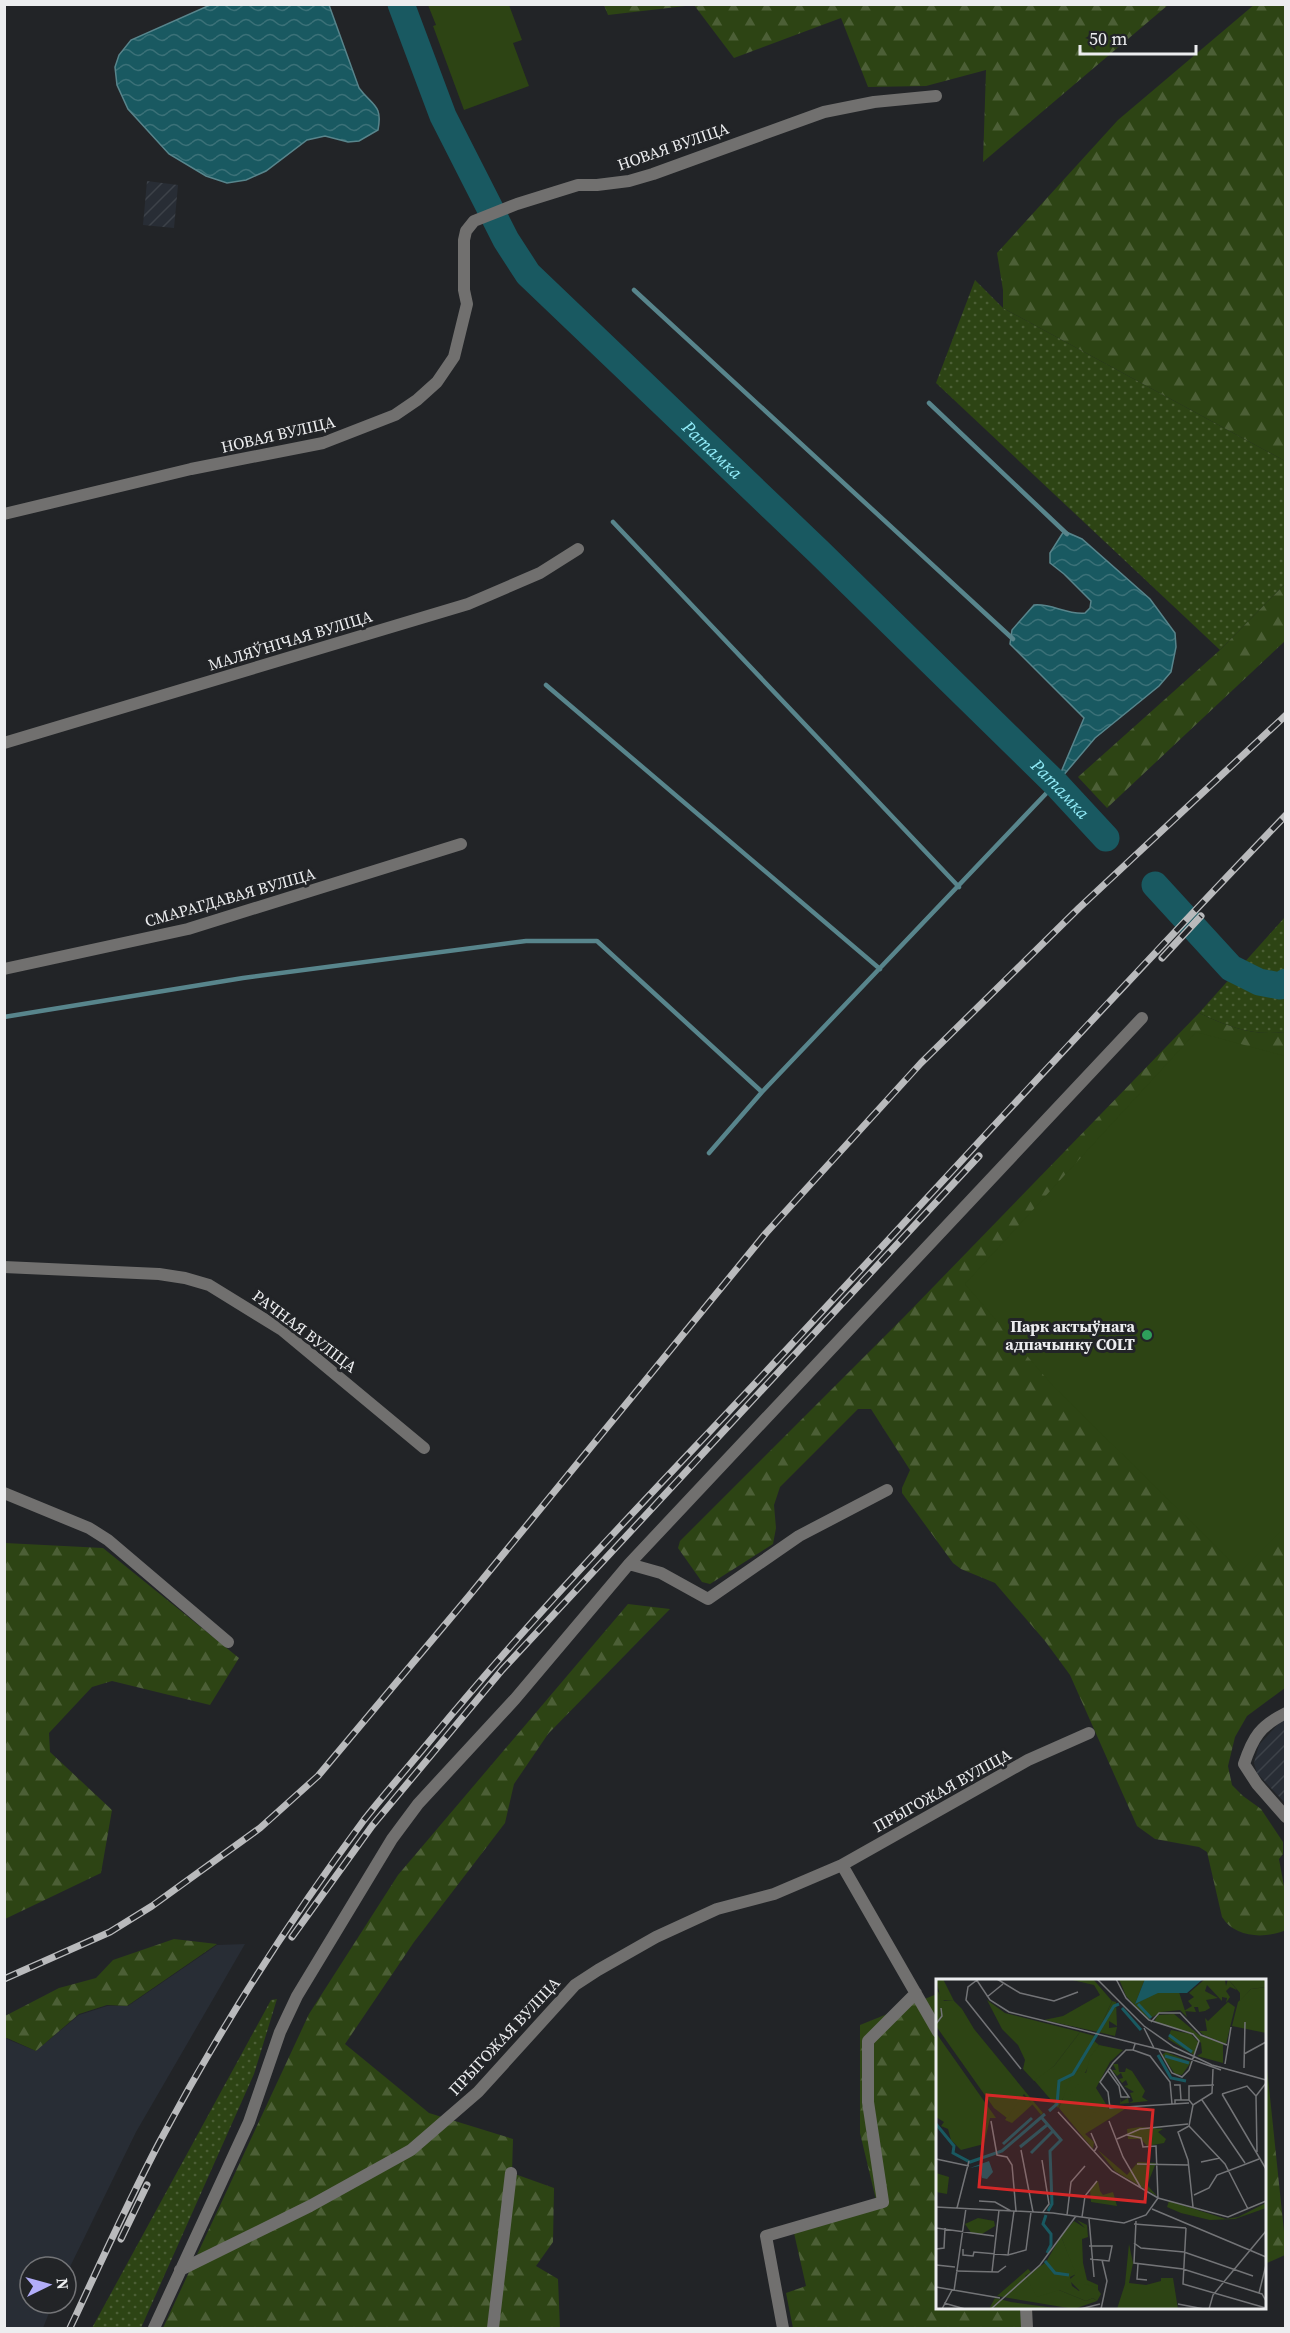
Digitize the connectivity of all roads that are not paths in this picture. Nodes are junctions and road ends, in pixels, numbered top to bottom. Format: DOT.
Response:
graph roads {
  1 [pos="936,96"];
  2 [pos="4,514"];
  3 [pos="578,549"];
  4 [pos="4,743"];
  5 [pos="461,844"];
  6 [pos="4,969"];
  7 [pos="1142,1018"];
  8 [pos="4,1267"];
  9 [pos="424,1448"];
  10 [pos="887,1490"];
  11 [pos="4,1493"];
  12 [pos="629,1564"];
  13 [pos="228,1642"];
  14 [pos="1286,1713"];
  15 [pos="1089,1733"];
  16 [pos="1286,1817"];
  17 [pos="842,1865"];
  18 [pos="915,1993"];
  19 [pos="936,2029"];
  20 [pos="512,2173"];
  21 [pos="180,2271"];
  22 [pos="1026,2309"];
  23 [pos="154,2328"];
  24 [pos="493,2328"];
  25 [pos="783,2328"];
  26 [pos="1027,2328"];
  1 -- 2 [label="street, НОВАЯ ВУЛІЦА"];
  3 -- 4 [label="street, МАЛЯЎНІЧАЯ ВУЛІЦА"];
  5 -- 6 [label="street, СМАРАГДАВАЯ ВУЛІЦА"];
  7 -- 12 [label="street"];
  8 -- 9 [label="street, РАЧНАЯ ВУЛІЦА"];
  10 -- 12 [label="street"];
  11 -- 13 [label="street"];
  12 -- 21 [label="street"];
  14 -- 16 [label="street"];
  15 -- 17 [label="street, ПРЫГОЖАЯ ВУЛІЦА"];
  17 -- 18 [label="street"];
  17 -- 21 [label="street, ПРЫГОЖАЯ ВУЛІЦА"];
  18 -- 19 [label="street"];
  18 -- 25 [label="street"];
  20 -- 24 [label="street"];
  21 -- 23 [label="street"];
  22 -- 26 [label="street"];
}
